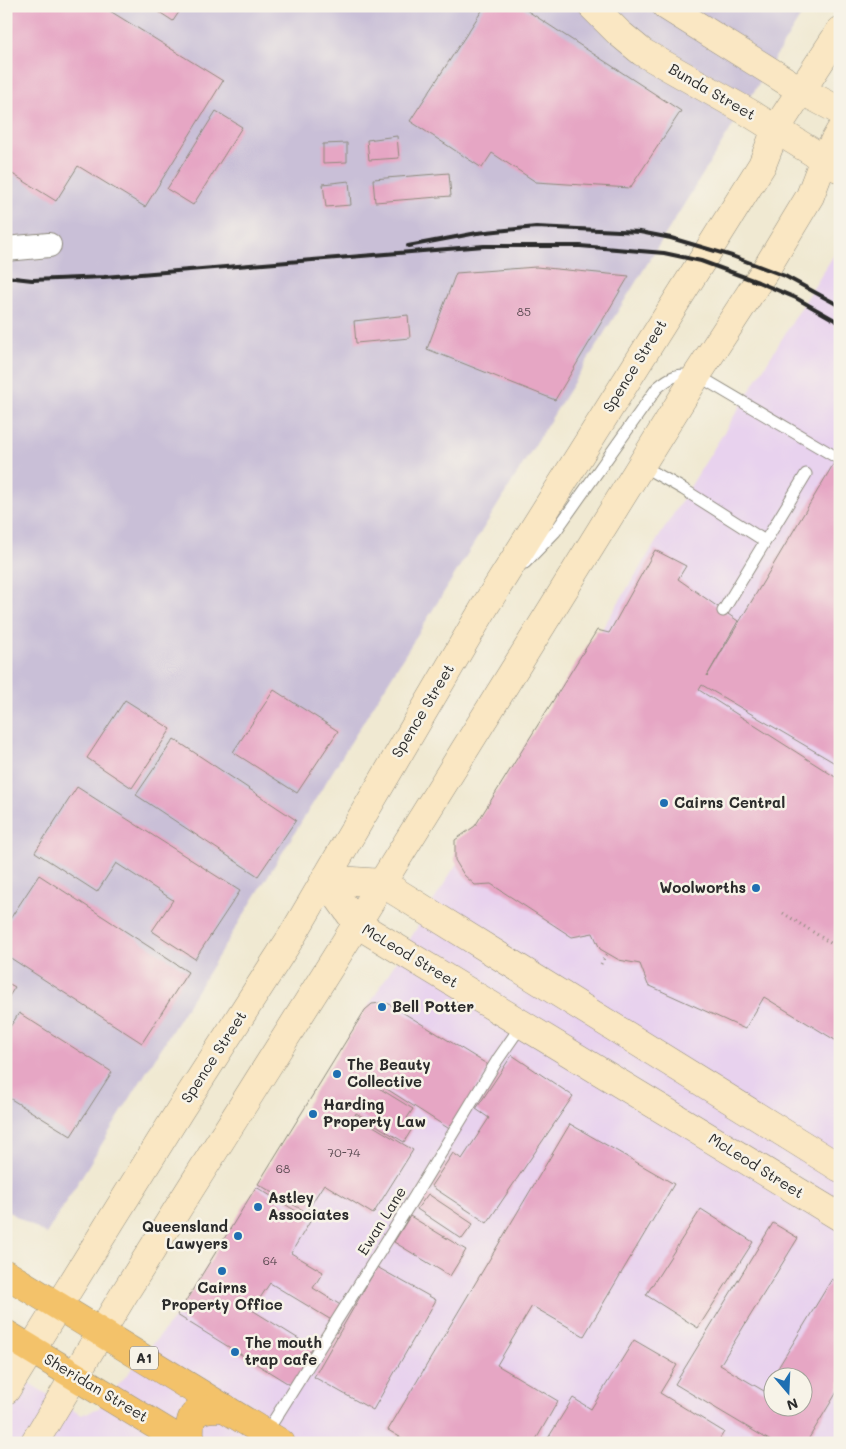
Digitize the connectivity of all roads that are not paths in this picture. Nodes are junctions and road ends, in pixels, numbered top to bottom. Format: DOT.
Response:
graph roads {
  1 [pos="592,6"];
  2 [pos="666,6"];
  3 [pos="840,31"];
  4 [pos="802,91"];
  5 [pos="840,111"];
  6 [pos="776,130"];
  7 [pos="840,132"];
  8 [pos="832,164"];
  9 [pos="49,245"];
  10 [pos="6,249"];
  11 [pos="697,375"];
  12 [pos="836,456"];
  13 [pos="641,465"];
  14 [pos="806,474"];
  15 [pos="766,541"];
  16 [pos="487,603"];
  17 [pos="723,611"];
  18 [pos="326,879"];
  19 [pos="382,883"];
  20 [pos="357,924"];
  21 [pos="523,1024"];
  22 [pos="840,1168"];
  23 [pos="840,1217"];
  24 [pos="6,1274"];
  25 [pos="58,1306"];
  26 [pos="101,1332"];
  27 [pos="6,1334"];
  28 [pos="31,1349"];
  29 [pos="75,1376"];
  30 [pos="6,1390"];
  31 [pos="225,1408"];
  32 [pos="274,1438"];
  33 [pos="34,1443"];
  34 [pos="185,1443"];
  35 [pos="193,1443"];
  1 -- 6 [label="street, Bunda Street"];
  2 -- 4 [label="street"];
  3 -- 4 [label="street, Spence Street"];
  4 -- 5 [label="street"];
  4 -- 6 [label="street, Spence Street"];
  6 -- 8 [label="street, Bunda Street"];
  6 -- 16 [label="street, Spence Street"];
  7 -- 8 [label="street"];
  8 -- 11 [label="street"];
  9 -- 10 [label="street"];
  11 -- 12 [label="lane"];
  11 -- 13 [label="street"];
  11 -- 16 [label="lane"];
  13 -- 15 [label="lane"];
  13 -- 19 [label="street"];
  14 -- 15 [label="lane"];
  15 -- 17 [label="lane"];
  16 -- 18 [label="street, Spence Street"];
  18 -- 19 [label="street"];
  18 -- 20 [label="street, McLeod Street"];
  18 -- 25 [label="street, Spence Street"];
  19 -- 20 [label="street"];
  19 -- 22 [label="street"];
  20 -- 21 [label="street, McLeod Street"];
  20 -- 26 [label="street"];
  21 -- 23 [label="street, McLeod Street"];
  21 -- 32 [label="lane, Ewan Lane"];
  24 -- 25 [label="highway, A1"];
  25 -- 26 [label="highway, A1"];
  25 -- 28 [label="street, Spence Street"];
  26 -- 29 [label="street"];
  26 -- 31 [label="highway, A1"];
  27 -- 28 [label="highway, Sheridan Street"];
  28 -- 29 [label="highway, Sheridan Street"];
  28 -- 30 [label="street, Spence Street"];
  29 -- 33 [label="street"];
  29 -- 34 [label="highway, Sheridan Street"];
  31 -- 32 [label="highway, A1"];
  31 -- 35 [label="highway"];
}
